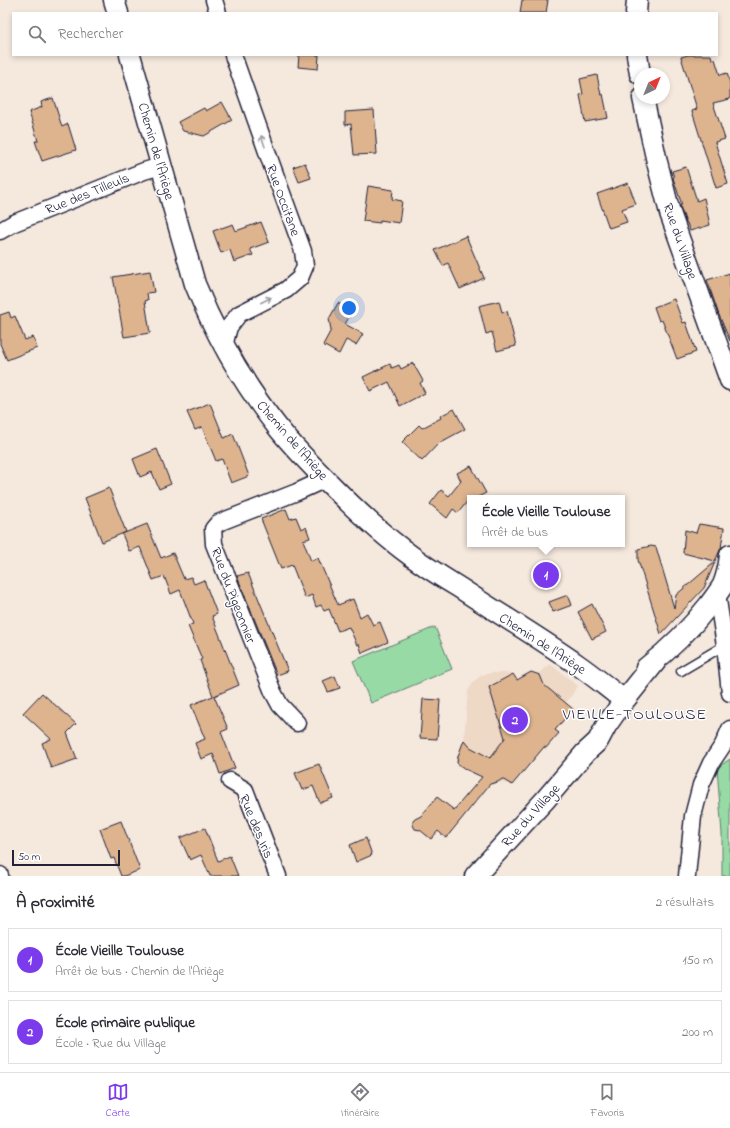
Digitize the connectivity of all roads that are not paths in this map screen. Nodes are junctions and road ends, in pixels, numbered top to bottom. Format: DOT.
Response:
graph roads {
  1 [pos="114,0"];
  2 [pos="214,0"];
  3 [pos="637,0"];
  4 [pos="118,12"];
  5 [pos="218,12"];
  6 [pos="636,12"];
  7 [pos="130,56"];
  8 [pos="233,56"];
  9 [pos="637,56"];
  10 [pos="639,68"];
  11 [pos="644,104"];
  12 [pos="161,166"];
  13 [pos="7,221"];
  14 [pos="0,231"];
  15 [pos="205,310"];
  16 [pos="239,314"];
  17 [pos="224,346"];
  18 [pos="730,380"];
  19 [pos="324,478"];
  20 [pos="730,555"];
  21 [pos="717,594"];
  22 [pos="725,645"];
  23 [pos="681,671"];
  24 [pos="730,693"];
  25 [pos="621,698"];
  26 [pos="297,723"];
  27 [pos="730,729"];
  28 [pos="230,781"];
  29 [pos="278,876"];
  30 [pos="475,876"];
  31 [pos="687,876"];
  1 -- 4 [label="street"];
  2 -- 5 [label="street"];
  3 -- 6 [label="street"];
  7 -- 12 [label="street, Chemin de l'Ariège"];
  16 -- 8 [label="street, Rue Occitane, one-way"];
  9 -- 10 [label="street"];
  11 -- 18 [label="street, Rue du Village"];
  12 -- 13 [label="street, Rue des Tilleuls"];
  12 -- 15 [label="street, Chemin de l'Ariège"];
  13 -- 14 [label="street, Rue des Tilleuls"];
  15 -- 16 [label="street, Rue Occitane"];
  15 -- 17 [label="street, Chemin de l'Ariège"];
  16 -- 17 [label="street, Rue Occitane"];
  17 -- 19 [label="street, Chemin de l'Ariège"];
  19 -- 25 [label="street, Chemin de l'Ariège"];
  19 -- 26 [label="street, Rue du Pigeonnier"];
  20 -- 21 [label="street, Rue du Village"];
  21 -- 22 [label="street"];
  21 -- 25 [label="street, Rue du Village"];
  22 -- 23 [label="lane"];
  22 -- 24 [label="street"];
  25 -- 30 [label="street, Rue du Village"];
  27 -- 31 [label="street"];
  28 -- 29 [label="street, Rue des Iris"];
}
